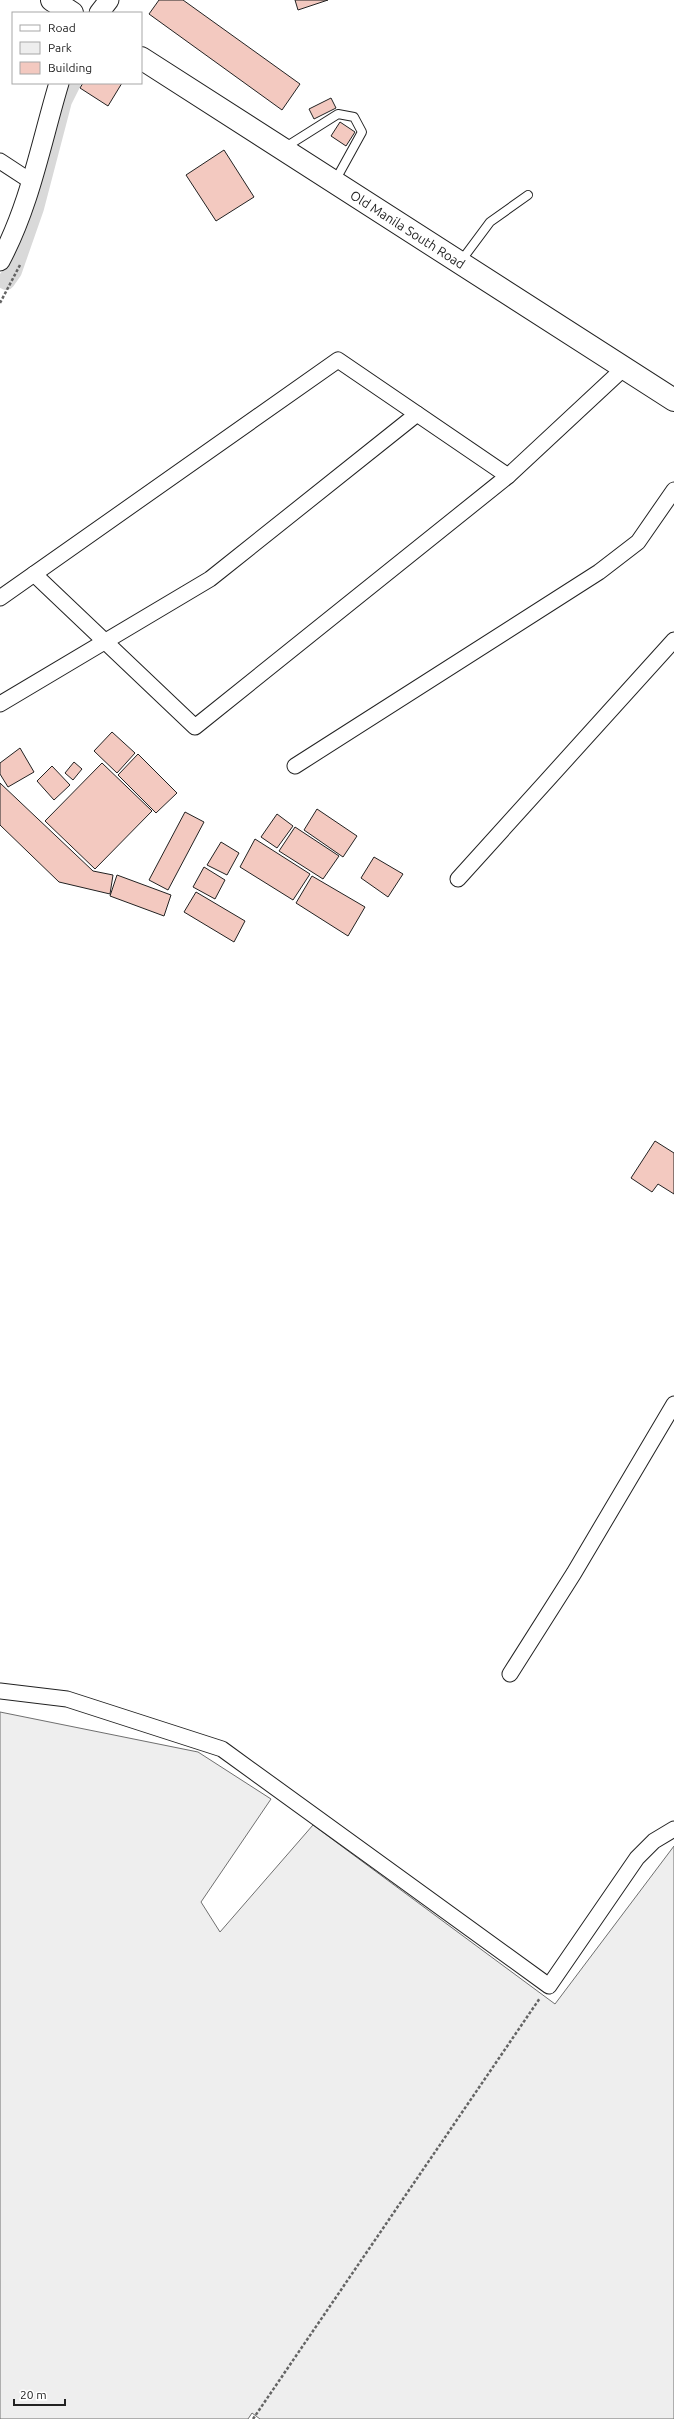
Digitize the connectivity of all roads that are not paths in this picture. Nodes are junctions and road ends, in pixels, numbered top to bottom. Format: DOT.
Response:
graph roads {
  1 [pos="109,0"];
  2 [pos="100,12"];
  3 [pos="142,59"];
  4 [pos="59,84"];
  5 [pos="281,150"];
  6 [pos="0,161"];
  7 [pos="32,182"];
  8 [pos="334,184"];
  9 [pos="528,196"];
  10 [pos="0,261"];
  11 [pos="459,263"];
  12 [pos="623,369"];
  13 [pos="674,400"];
  14 [pos="417,414"];
  15 [pos="508,476"];
  16 [pos="674,490"];
  17 [pos="34,574"];
  18 [pos="0,598"];
  19 [pos="674,640"];
  20 [pos="104,641"];
  21 [pos="0,704"];
  22 [pos="295,766"];
  23 [pos="458,879"];
  24 [pos="674,1404"];
  25 [pos="510,1674"];
  26 [pos="0,1691"];
  27 [pos="674,1829"];
  1 -- 2 [label="street"];
  3 -- 5 [label="main road, Old Manila South Road"];
  4 -- 7 [label="street"];
  5 -- 8 [label="main road, Old Manila South Road"];
  5 -- 8 [label="lane"];
  6 -- 7 [label="street"];
  7 -- 10 [label="street"];
  8 -- 11 [label="main road, Old Manila South Road"];
  9 -- 11 [label="lane"];
  11 -- 12 [label="main road, Old Manila South Road"];
  12 -- 13 [label="main road, Old Manila South Road"];
  12 -- 15 [label="street"];
  14 -- 15 [label="street"];
  14 -- 17 [label="street"];
  14 -- 20 [label="street"];
  15 -- 20 [label="street"];
  16 -- 22 [label="street"];
  17 -- 18 [label="street"];
  17 -- 20 [label="street"];
  19 -- 23 [label="street"];
  20 -- 21 [label="street"];
  24 -- 25 [label="street"];
  26 -- 27 [label="street"];
}
